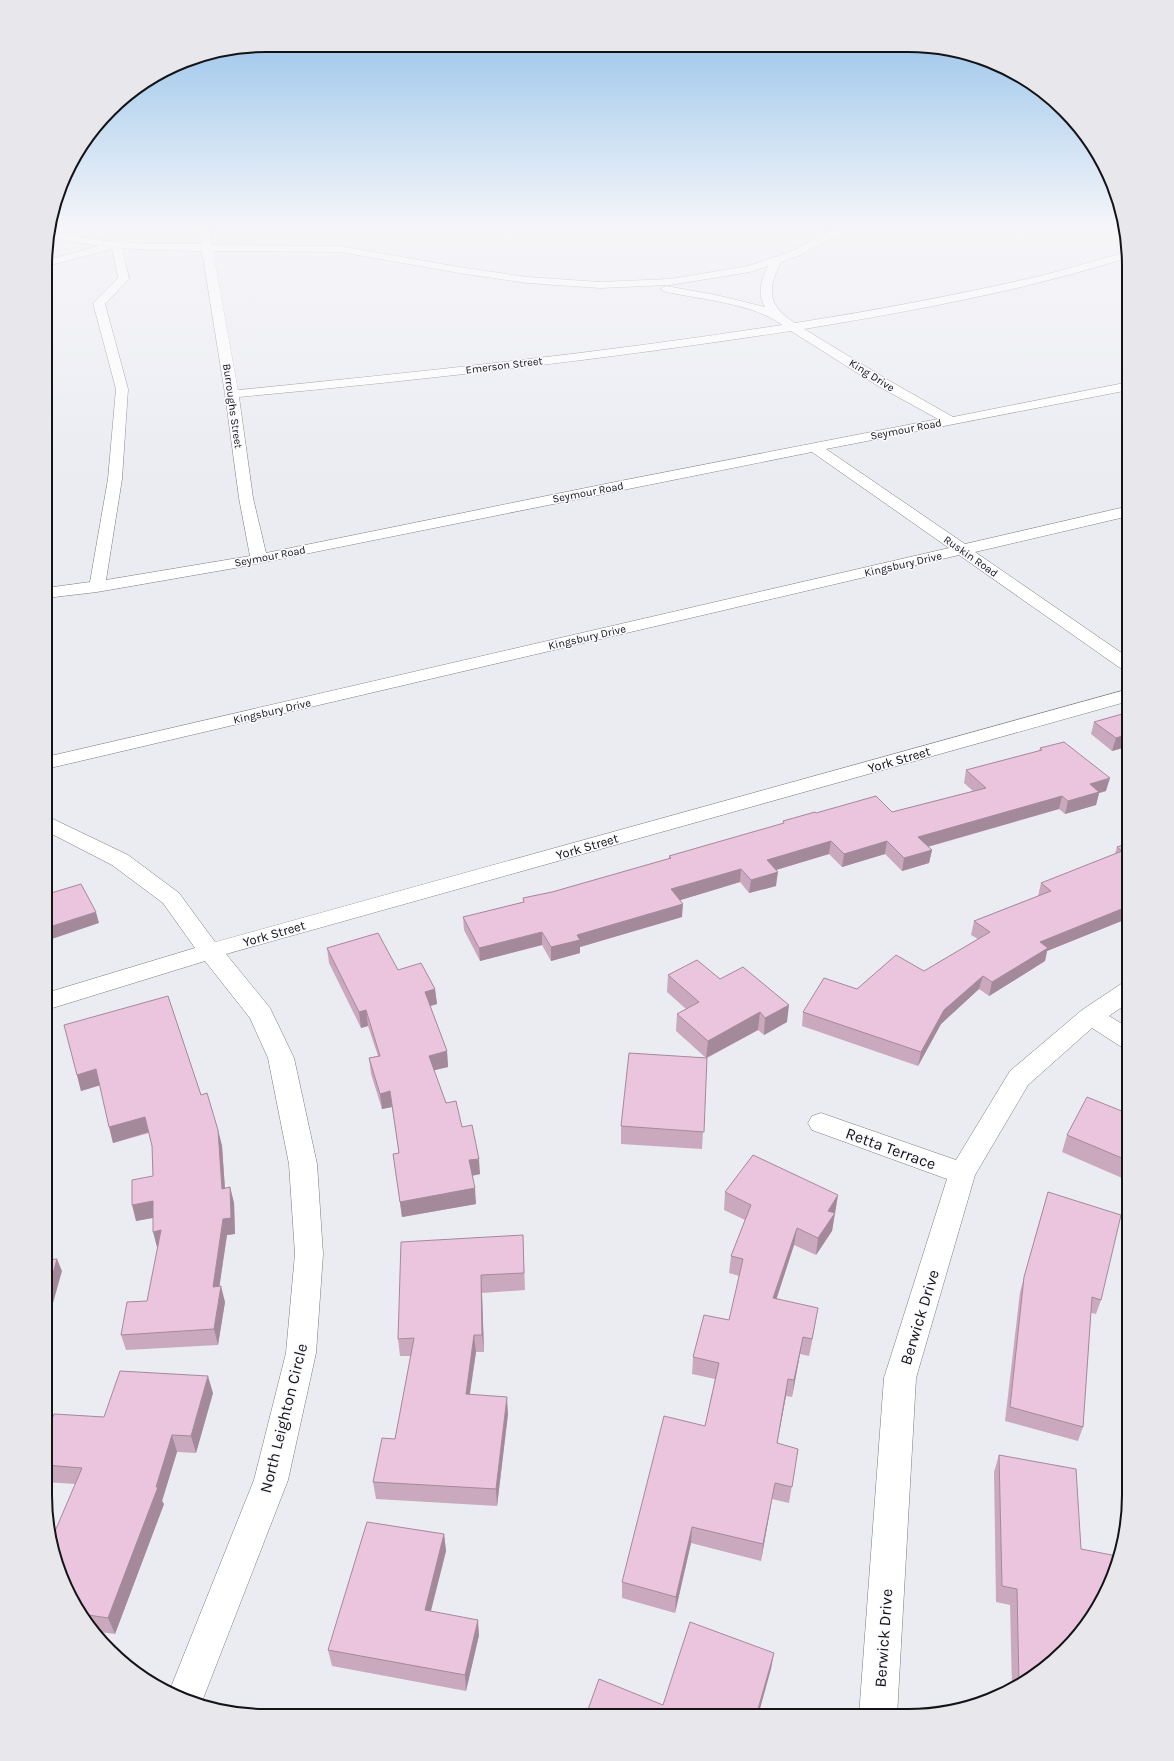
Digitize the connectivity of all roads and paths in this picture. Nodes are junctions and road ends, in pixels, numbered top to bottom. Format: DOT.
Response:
graph roads {
  1 [pos="101,311"];
  2 [pos="218,311"];
  3 [pos="763,311"];
  4 [pos="773,311"];
  5 [pos="890,311"];
  6 [pos="776,315"];
  7 [pos="794,328"];
  8 [pos="1122,387"];
  9 [pos="232,394"];
  10 [pos="949,420"];
  11 [pos="814,447"];
  12 [pos="1122,513"];
  13 [pos="963,550"];
  14 [pos="259,558"];
  15 [pos="97,587"];
  16 [pos="52,592"];
  17 [pos="1122,661"];
  18 [pos="1122,697"];
  19 [pos="52,762"];
  20 [pos="52,826"];
  21 [pos="210,951"];
  22 [pos="1122,995"];
  23 [pos="52,1000"];
  24 [pos="1091,1016"];
  25 [pos="1122,1036"];
  26 [pos="821,1123"];
  27 [pos="962,1173"];
  28 [pos="186,1694"];
  29 [pos="878,1709"];
  1 -- 15 [label="street"];
  2 -- 9 [label="street, Burroughs Street"];
  3 -- 6 [label="street, King Drive"];
  4 -- 6 [label="street, King Drive"];
  5 -- 7 [label="street, Emerson Street"];
  6 -- 7 [label="street, King Drive"];
  7 -- 9 [label="street, Emerson Street"];
  7 -- 10 [label="street, King Drive"];
  8 -- 10 [label="street, Seymour Road"];
  9 -- 14 [label="street, Burroughs Street"];
  10 -- 11 [label="street, Seymour Road"];
  11 -- 13 [label="street, Ruskin Road"];
  11 -- 14 [label="street, Seymour Road"];
  12 -- 13 [label="street, Kingsbury Drive"];
  13 -- 17 [label="street, Ruskin Road"];
  13 -- 19 [label="street, Kingsbury Drive"];
  14 -- 15 [label="street, Seymour Road"];
  15 -- 16 [label="street, Seymour Road"];
  18 -- 21 [label="street, York Street"];
  20 -- 21 [label="street, North Leighton Circle"];
  21 -- 23 [label="street, York Street"];
  21 -- 28 [label="street, North Leighton Circle"];
  22 -- 24 [label="street, Berwick Drive"];
  24 -- 25 [label="street"];
  24 -- 27 [label="street, Berwick Drive"];
  26 -- 27 [label="street, Retta Terrace"];
  27 -- 29 [label="street, Berwick Drive"];
}
